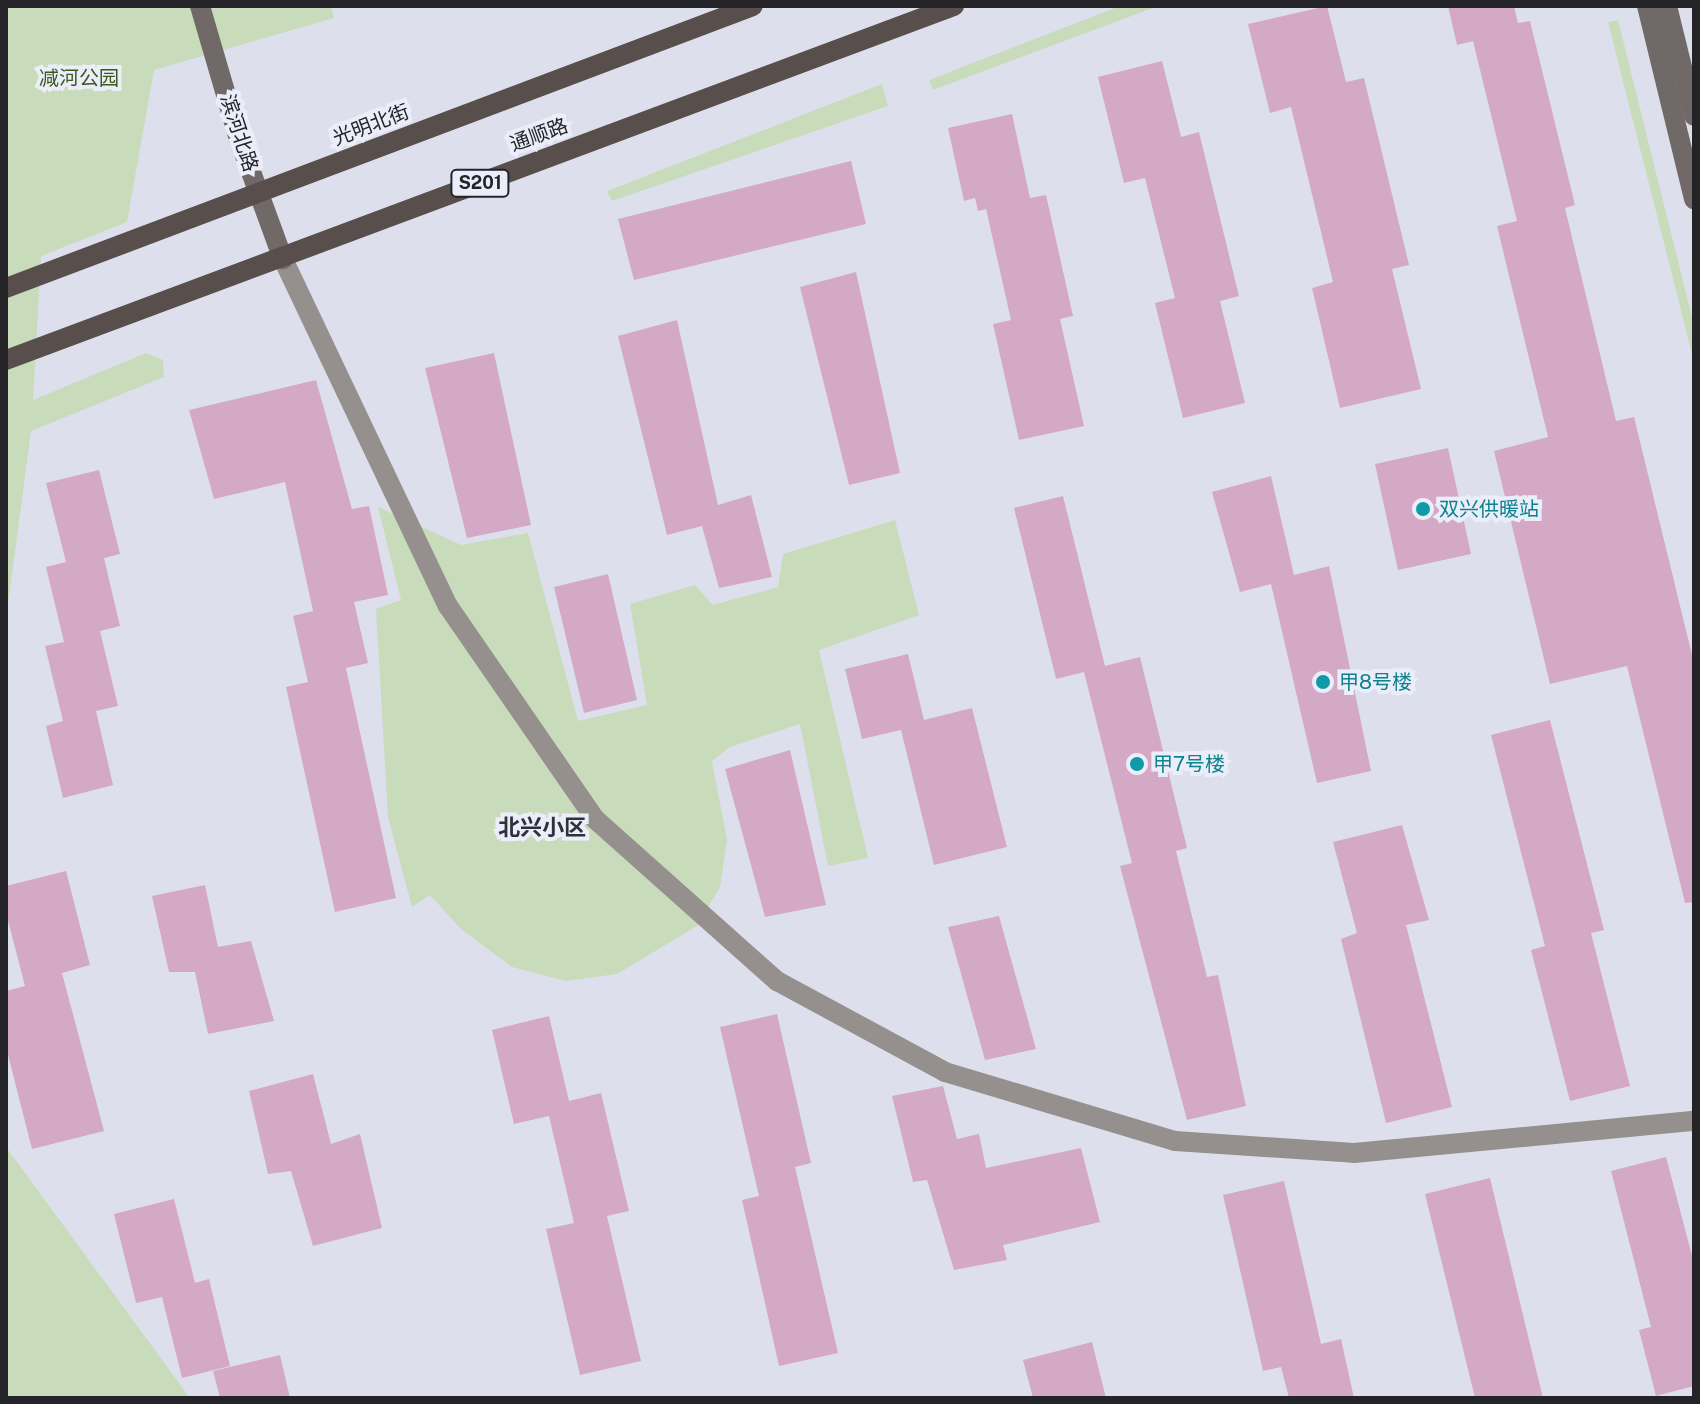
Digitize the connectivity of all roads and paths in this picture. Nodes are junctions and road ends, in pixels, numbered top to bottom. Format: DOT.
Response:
graph roads {
  1 [pos="200,6"];
  2 [pos="753,6"];
  3 [pos="954,6"];
  4 [pos="1647,6"];
  5 [pos="1667,6"];
  6 [pos="1694,116"];
  7 [pos="259,193"];
  8 [pos="1694,199"];
  9 [pos="283,259"];
  10 [pos="6,288"];
  11 [pos="6,360"];
  12 [pos="1694,1121"];
  1 -- 7 [label="street, 滨河北路"];
  2 -- 7 [label="main road, 光明北街"];
  3 -- 9 [label="main road, 通顺路 / S201"];
  4 -- 8 [label="street"];
  5 -- 6 [label="street"];
  7 -- 9 [label="street, 滨河北路"];
  7 -- 10 [label="main road, 光明北街"];
  9 -- 11 [label="main road, 通顺路 / S201"];
  9 -- 12 [label="street"];
}
